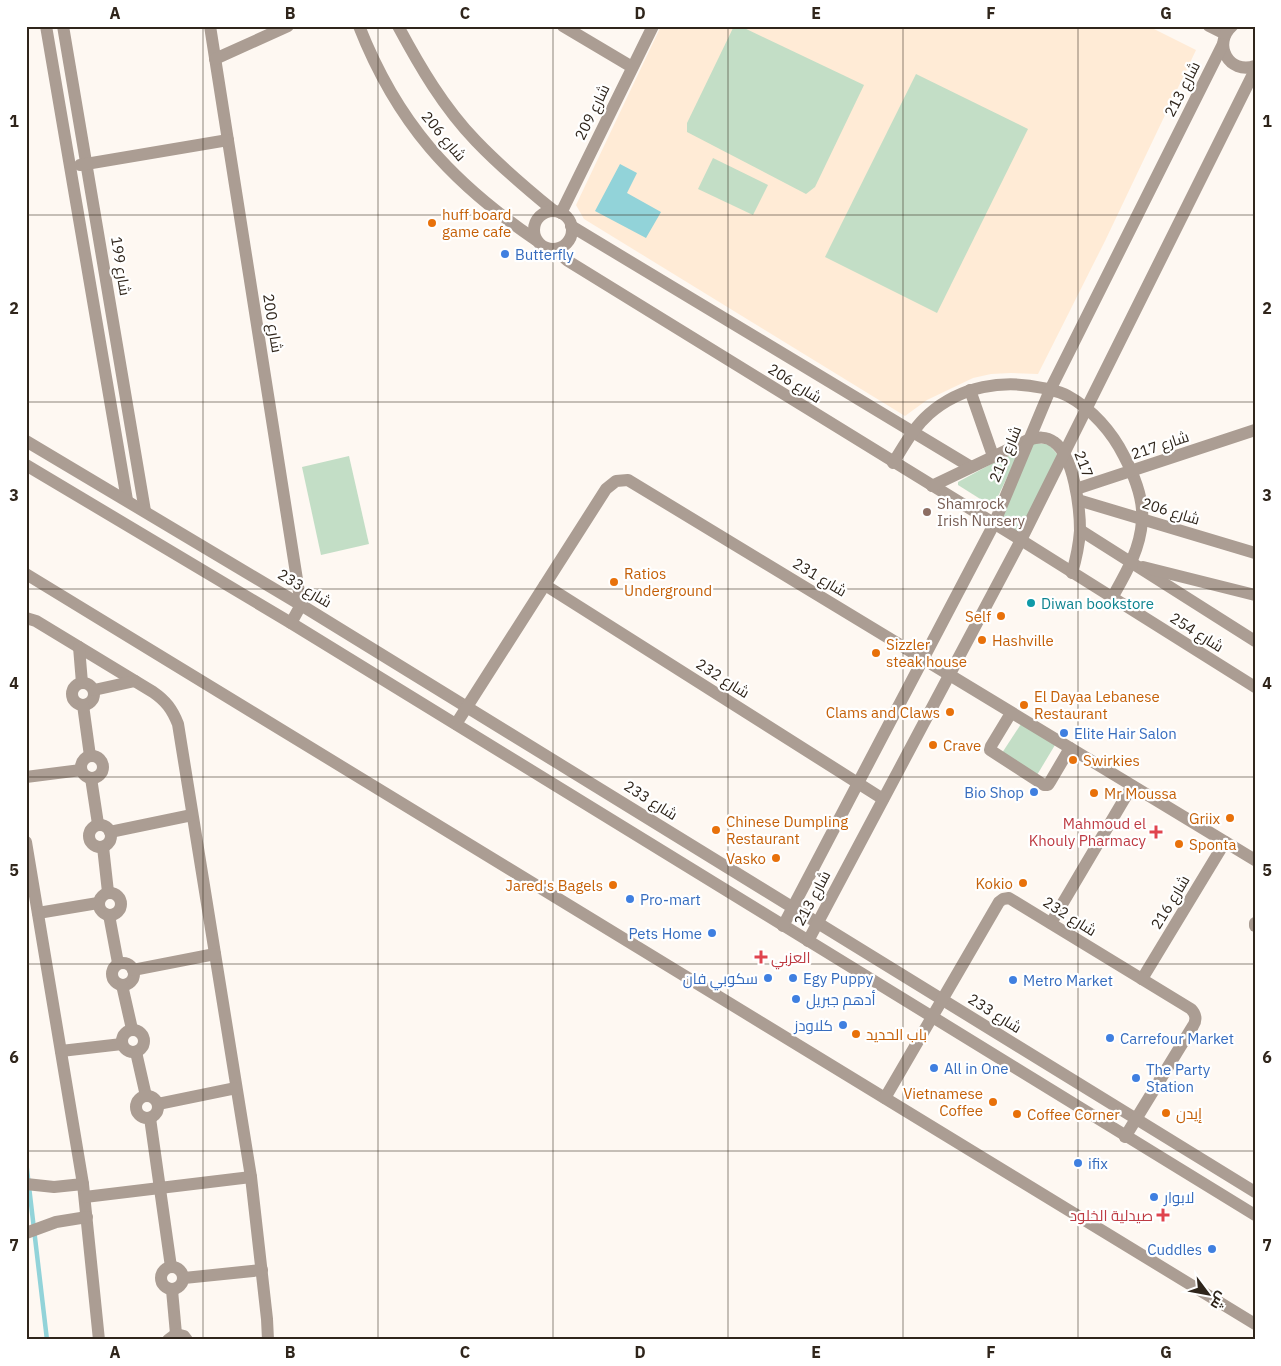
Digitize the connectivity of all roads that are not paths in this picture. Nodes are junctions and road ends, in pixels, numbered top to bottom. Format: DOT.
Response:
graph roads {
  1 [pos="46,26"];
  2 [pos="63,26"];
  3 [pos="210,26"];
  4 [pos="288,26"];
  5 [pos="359,26"];
  6 [pos="398,26"];
  7 [pos="563,26"];
  8 [pos="653,26"];
  9 [pos="1209,26"];
  10 [pos="1228,32"];
  11 [pos="215,59"];
  12 [pos="632,68"];
  13 [pos="1255,68"];
  14 [pos="228,140"];
  15 [pos="87,164"];
  16 [pos="71,167"];
  17 [pos="557,212"];
  18 [pos="571,226"];
  19 [pos="536,240"];
  20 [pos="554,249"];
  21 [pos="970,390"];
  22 [pos="1050,390"];
  23 [pos="1086,407"];
  24 [pos="1255,430"];
  25 [pos="912,431"];
  26 [pos="1028,440"];
  27 [pos="30,443"];
  28 [pos="1064,455"];
  29 [pos="993,456"];
  30 [pos="26,460"];
  31 [pos="893,463"];
  32 [pos="26,465"];
  33 [pos="971,467"];
  34 [pos="1132,471"];
  35 [pos="932,486"];
  36 [pos="1077,495"];
  37 [pos="127,500"];
  38 [pos="145,511"];
  39 [pos="1142,519"];
  40 [pos="994,524"];
  41 [pos="1080,530"];
  42 [pos="1020,540"];
  43 [pos="1255,553"];
  44 [pos="1131,563"];
  45 [pos="1072,573"];
  46 [pos="26,574"];
  47 [pos="545,585"];
  48 [pos="1255,595"];
  49 [pos="1112,598"];
  50 [pos="301,605"];
  51 [pos="26,618"];
  52 [pos="291,623"];
  53 [pos="1255,641"];
  54 [pos="79,647"];
  55 [pos="924,659"];
  56 [pos="948,674"];
  57 [pos="135,681"];
  58 [pos="82,682"];
  59 [pos="1255,687"];
  60 [pos="94,690"];
  61 [pos="83,706"];
  62 [pos="468,706"];
  63 [pos="1011,713"];
  64 [pos="456,724"];
  65 [pos="1070,748"];
  66 [pos="90,756"];
  67 [pos="80,770"];
  68 [pos="26,777"];
  69 [pos="91,778"];
  70 [pos="858,783"];
  71 [pos="1132,786"];
  72 [pos="883,799"];
  73 [pos="192,815"];
  74 [pos="98,824"];
  75 [pos="110,832"];
  76 [pos="26,842"];
  77 [pos="1225,842"];
  78 [pos="103,847"];
  79 [pos="1255,860"];
  80 [pos="108,892"];
  81 [pos="98,903"];
  82 [pos="794,907"];
  83 [pos="38,912"];
  84 [pos="109,915"];
  85 [pos="818,922"];
  86 [pos="1050,923"];
  87 [pos="784,926"];
  88 [pos="808,941"];
  89 [pos="215,954"];
  90 [pos="118,963"];
  91 [pos="134,970"];
  92 [pos="1142,980"];
  93 [pos="122,985"];
  94 [pos="942,999"];
  95 [pos="932,1017"];
  96 [pos="132,1030"];
  97 [pos="122,1044"];
  98 [pos="61,1051"];
  99 [pos="136,1052"];
  100 [pos="236,1088"];
  101 [pos="146,1096"];
  102 [pos="885,1098"];
  103 [pos="158,1104"];
  104 [pos="150,1118"];
  105 [pos="1136,1119"];
  106 [pos="1125,1137"];
  107 [pos="251,1177"];
  108 [pos="26,1184"];
  109 [pos="160,1188"];
  110 [pos="84,1190"];
  111 [pos="1255,1192"];
  112 [pos="1255,1215"];
  113 [pos="88,1217"];
  114 [pos="26,1233"];
  115 [pos="171,1267"];
  116 [pos="262,1270"];
  117 [pos="184,1278"];
  118 [pos="172,1290"];
  119 [pos="1255,1324"];
  120 [pos="177,1338"];
  121 [pos="99,1340"];
  122 [pos="268,1340"];
  1 -- 16 [label="street"];
  2 -- 15 [label="street, شارع 199"];
  3 -- 11 [label="street, شارع 200"];
  4 -- 11 [label="street"];
  5 -- 19 [label="street, شارع 206"];
  6 -- 17 [label="street, شارع 206"];
  7 -- 12 [label="street"];
  8 -- 12 [label="street, شارع 209"];
  9 -- 10 [label="street"];
  10 -- 13 [label="street"];
  10 -- 22 [label="street, شارع 213"];
  11 -- 14 [label="street, شارع 200"];
  12 -- 17 [label="street, شارع 209"];
  13 -- 23 [label="street, شارع 213"];
  14 -- 15 [label="street"];
  14 -- 50 [label="street, شارع 200"];
  15 -- 16 [label="street"];
  15 -- 38 [label="street, شارع 199"];
  16 -- 37 [label="street"];
  17 -- 18 [label="street"];
  17 -- 19 [label="street"];
  18 -- 20 [label="street"];
  18 -- 25 [label="street, شارع 206"];
  19 -- 20 [label="street"];
  20 -- 31 [label="street, شارع 206"];
  21 -- 22 [label="street"];
  21 -- 25 [label="street"];
  21 -- 29 [label="street"];
  22 -- 23 [label="street"];
  22 -- 26 [label="street, شارع 213"];
  23 -- 28 [label="street, شارع 213"];
  23 -- 34 [label="street"];
  24 -- 34 [label="street, شارع 217"];
  25 -- 31 [label="street"];
  25 -- 33 [label="street, شارع 206"];
  26 -- 28 [label="street, 217"];
  26 -- 29 [label="street, 217"];
  26 -- 40 [label="street, شارع 213"];
  27 -- 30 [label="street"];
  27 -- 37 [label="street, شارع 233"];
  28 -- 36 [label="street, 217"];
  28 -- 42 [label="street, شارع 213"];
  29 -- 33 [label="street, 217"];
  31 -- 35 [label="street, شارع 206"];
  32 -- 52 [label="street"];
  33 -- 35 [label="street, 217"];
  34 -- 36 [label="street, شارع 217"];
  34 -- 39 [label="street"];
  35 -- 40 [label="street, شارع 206"];
  36 -- 39 [label="street, شارع 206"];
  36 -- 41 [label="street, 217"];
  37 -- 38 [label="street, شارع 233"];
  38 -- 50 [label="street, شارع 233"];
  39 -- 43 [label="street, شارع 206"];
  39 -- 44 [label="street"];
  40 -- 42 [label="street, شارع 206"];
  40 -- 55 [label="street, شارع 213"];
  41 -- 44 [label="street, شارع 254"];
  41 -- 45 [label="street, 217"];
  42 -- 45 [label="street, شارع 254"];
  42 -- 56 [label="street, شارع 213"];
  44 -- 48 [label="street"];
  44 -- 49 [label="street"];
  44 -- 53 [label="street, شارع 254"];
  45 -- 49 [label="street, شارع 254"];
  46 -- 102 [label="street"];
  47 -- 55 [label="street, شارع 231"];
  47 -- 62 [label="street, شارع 231"];
  47 -- 70 [label="street, شارع 232"];
  49 -- 59 [label="street, شارع 254"];
  50 -- 52 [label="street"];
  50 -- 62 [label="street, شارع 233"];
  51 -- 54 [label="street"];
  52 -- 64 [label="street"];
  54 -- 57 [label="street"];
  54 -- 58 [label="street"];
  55 -- 56 [label="street, شارع 231"];
  55 -- 70 [label="street, شارع 213"];
  56 -- 63 [label="street, شارع 231"];
  56 -- 72 [label="street, شارع 213"];
  57 -- 60 [label="street"];
  57 -- 73 [label="street"];
  58 -- 60 [label="street"];
  58 -- 61 [label="street"];
  60 -- 61 [label="street"];
  61 -- 66 [label="street"];
  62 -- 64 [label="street, شارع 231"];
  62 -- 82 [label="street, شارع 233"];
  63 -- 65 [label="street, شارع 231"];
  63 -- 65 [label="street"];
  64 -- 87 [label="street"];
  65 -- 71 [label="street, شارع 231"];
  66 -- 67 [label="street"];
  66 -- 69 [label="street"];
  67 -- 68 [label="street"];
  67 -- 69 [label="street"];
  69 -- 74 [label="street"];
  70 -- 72 [label="street, شارع 232"];
  70 -- 82 [label="street, شارع 213"];
  71 -- 77 [label="street, شارع 231"];
  71 -- 86 [label="street"];
  72 -- 85 [label="street, شارع 213"];
  73 -- 75 [label="street"];
  73 -- 89 [label="street"];
  74 -- 75 [label="street"];
  74 -- 78 [label="street"];
  75 -- 78 [label="street"];
  76 -- 83 [label="street"];
  77 -- 79 [label="street, شارع 231"];
  77 -- 92 [label="street, شارع 216"];
  78 -- 80 [label="street"];
  80 -- 81 [label="street"];
  80 -- 84 [label="street"];
  81 -- 83 [label="street"];
  81 -- 84 [label="street"];
  82 -- 85 [label="street, شارع 233"];
  82 -- 87 [label="street, شارع 213"];
  83 -- 98 [label="street"];
  84 -- 90 [label="street"];
  85 -- 88 [label="street, شارع 213"];
  85 -- 94 [label="street, شارع 233"];
  86 -- 92 [label="street, شارع 232"];
  86 -- 94 [label="street, شارع 232"];
  87 -- 88 [label="street"];
  88 -- 95 [label="street"];
  89 -- 91 [label="street"];
  89 -- 100 [label="street"];
  90 -- 91 [label="street"];
  90 -- 93 [label="street"];
  91 -- 93 [label="street"];
  92 -- 105 [label="street, شارع 232"];
  93 -- 96 [label="street"];
  94 -- 95 [label="street, شارع 232"];
  94 -- 105 [label="street, شارع 233"];
  95 -- 102 [label="street, شارع 232"];
  95 -- 106 [label="street"];
  96 -- 97 [label="street"];
  96 -- 99 [label="street"];
  97 -- 98 [label="street"];
  97 -- 99 [label="street"];
  98 -- 110 [label="street"];
  99 -- 101 [label="street"];
  100 -- 103 [label="street"];
  100 -- 107 [label="street"];
  101 -- 103 [label="street"];
  101 -- 104 [label="street"];
  102 -- 119 [label="street"];
  103 -- 104 [label="street"];
  104 -- 109 [label="street"];
  105 -- 106 [label="street, شارع 232"];
  105 -- 111 [label="street, شارع 233"];
  106 -- 112 [label="street"];
  107 -- 109 [label="street"];
  107 -- 116 [label="street"];
  108 -- 110 [label="street"];
  109 -- 110 [label="street"];
  109 -- 115 [label="street"];
  110 -- 113 [label="street"];
  113 -- 114 [label="street"];
  113 -- 121 [label="street"];
  115 -- 117 [label="street"];
  115 -- 118 [label="street"];
  116 -- 117 [label="street"];
  116 -- 122 [label="street"];
  117 -- 118 [label="street"];
  118 -- 120 [label="street"];
}
